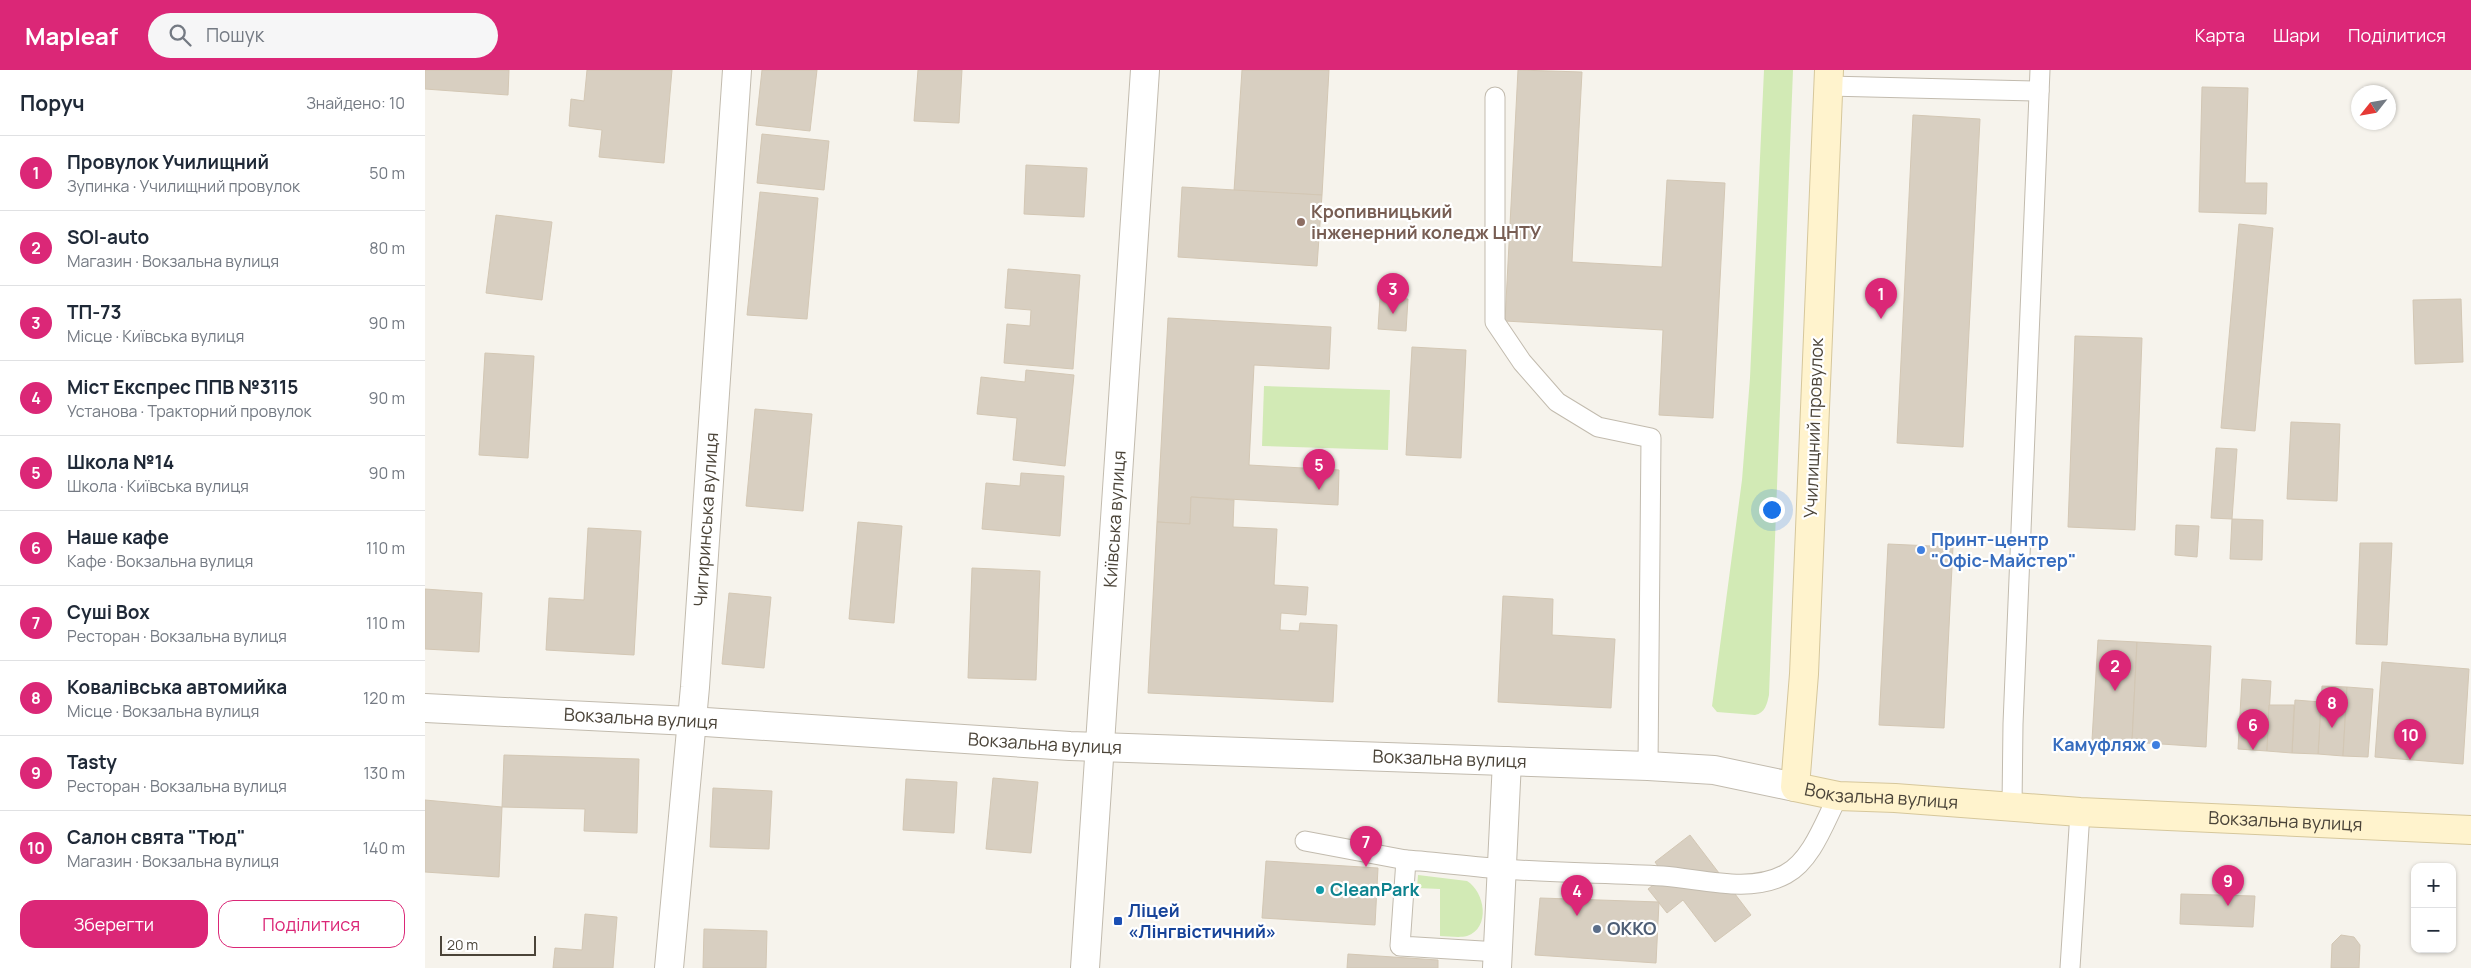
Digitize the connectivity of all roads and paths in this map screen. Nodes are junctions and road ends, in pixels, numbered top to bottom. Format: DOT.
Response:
graph roads {
  1 [pos="737,70"];
  2 [pos="1145,70"];
  3 [pos="2040,70"];
  4 [pos="1829,78"];
  5 [pos="2039,91"];
  6 [pos="1495,97"];
  7 [pos="425,708"];
  8 [pos="690,721"];
  9 [pos="1099,747"];
  10 [pos="1507,761"];
  11 [pos="1648,766"];
  12 [pos="1795,787"];
  13 [pos="1838,796"];
  14 [pos="2012,806"];
  15 [pos="2080,812"];
  16 [pos="2471,830"];
  17 [pos="1305,841"];
  18 [pos="1406,860"];
  19 [pos="1503,869"];
  20 [pos="1498,960"];
  21 [pos="669,968"];
  22 [pos="1085,968"];
  23 [pos="2070,968"];
  1 -- 8 [label="street, Чигиринська вулиця"];
  2 -- 9 [label="street, Київська вулиця"];
  3 -- 5 [label="lane"];
  4 -- 5 [label="lane"];
  4 -- 12 [label="main road, Училищний провулок"];
  5 -- 14 [label="lane"];
  6 -- 11 [label="lane"];
  7 -- 8 [label="street, Вокзальна вулиця"];
  8 -- 9 [label="street, Вокзальна вулиця"];
  8 -- 21 [label="street, Чигиринська вулиця"];
  9 -- 10 [label="street, Вокзальна вулиця"];
  9 -- 22 [label="street, Київська вулиця"];
  10 -- 11 [label="street, Вокзальна вулиця"];
  10 -- 19 [label="street"];
  11 -- 12 [label="street, Вокзальна вулиця"];
  12 -- 13 [label="main road, Вокзальна вулиця"];
  13 -- 14 [label="main road, Вокзальна вулиця"];
  13 -- 19 [label="lane"];
  14 -- 15 [label="main road, Вокзальна вулиця"];
  15 -- 16 [label="main road, Вокзальна вулиця"];
  15 -- 23 [label="lane"];
  17 -- 18 [label="lane"];
  18 -- 19 [label="lane"];
  18 -- 20 [label="lane"];
  19 -- 20 [label="street"];
}
